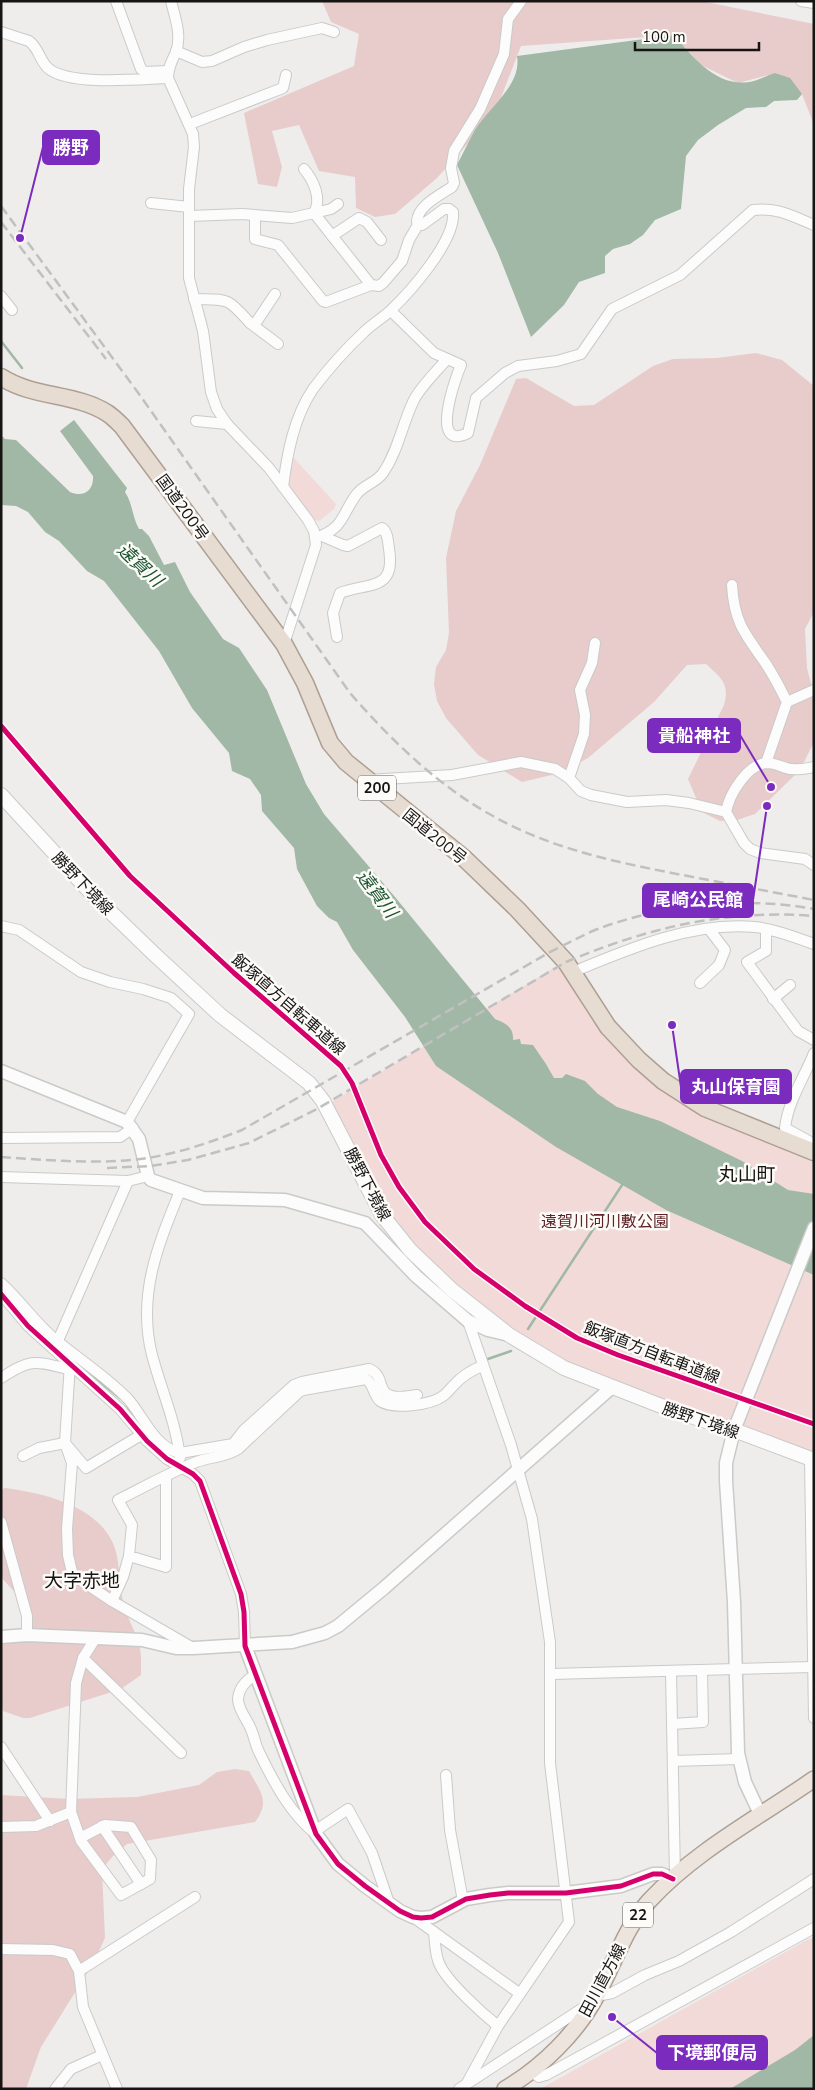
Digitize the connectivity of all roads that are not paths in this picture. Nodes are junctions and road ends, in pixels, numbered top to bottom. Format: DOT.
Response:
graph roads {
  1 [pos="116,1"];
  2 [pos="171,1"];
  3 [pos="520,1"];
  4 [pos="801,1"];
  5 [pos="814,3"];
  6 [pos="1,32"];
  7 [pos="334,32"];
  8 [pos="176,51"];
  9 [pos="168,74"];
  10 [pos="286,74"];
  11 [pos="190,124"];
  12 [pos="304,169"];
  13 [pos="151,203"];
  14 [pos="338,204"];
  15 [pos="189,211"];
  16 [pos="314,213"];
  17 [pos="255,215"];
  18 [pos="419,223"];
  19 [pos="814,225"];
  20 [pos="332,236"];
  21 [pos="382,240"];
  22 [pos="371,286"];
  23 [pos="275,294"];
  24 [pos="1,296"];
  25 [pos="194,299"];
  26 [pos="12,310"];
  27 [pos="391,311"];
  28 [pos="250,323"];
  29 [pos="278,344"];
  30 [pos="447,359"];
  31 [pos="1,377"];
  32 [pos="196,421"];
  33 [pos="227,424"];
  34 [pos="283,487"];
  35 [pos="319,537"];
  36 [pos="732,584"];
  37 [pos="337,637"];
  38 [pos="595,643"];
  39 [pos="284,644"];
  40 [pos="814,690"];
  41 [pos="787,702"];
  42 [pos="766,763"];
  43 [pos="814,767"];
  44 [pos="569,778"];
  45 [pos="366,780"];
  46 [pos="1,795"];
  47 [pos="726,812"];
  48 [pos="814,864"];
  49 [pos="1,926"];
  50 [pos="709,929"];
  51 [pos="766,930"];
  52 [pos="814,944"];
  53 [pos="573,972"];
  54 [pos="700,983"];
  55 [pos="790,985"];
  56 [pos="773,999"];
  57 [pos="814,1040"];
  58 [pos="814,1054"];
  59 [pos="1,1071"];
  60 [pos="130,1125"];
  61 [pos="1,1138"];
  62 [pos="814,1144"];
  63 [pos="814,1152"];
  64 [pos="148,1176"];
  65 [pos="1,1177"];
  66 [pos="128,1181"];
  67 [pos="180,1192"];
  68 [pos="814,1228"];
  69 [pos="1,1283"];
  70 [pos="1,1294"];
  71 [pos="468,1321"];
  72 [pos="509,1335"];
  73 [pos="56,1345"];
  74 [pos="481,1363"];
  75 [pos="69,1366"];
  76 [pos="1,1378"];
  77 [pos="611,1388"];
  78 [pos="417,1395"];
  79 [pos="405,1402"];
  80 [pos="736,1426"];
  81 [pos="141,1435"];
  82 [pos="66,1443"];
  83 [pos="180,1453"];
  84 [pos="23,1456"];
  85 [pos="812,1460"];
  86 [pos="181,1468"];
  87 [pos="518,1472"];
  88 [pos="166,1476"];
  89 [pos="1,1522"];
  90 [pos="129,1556"];
  91 [pos="112,1601"];
  92 [pos="27,1635"];
  93 [pos="1,1637"];
  94 [pos="95,1638"];
  95 [pos="245,1646"];
  96 [pos="194,1648"];
  97 [pos="83,1658"];
  98 [pos="813,1667"];
  99 [pos="737,1670"];
  100 [pos="702,1671"];
  101 [pos="671,1672"];
  102 [pos="256,1674"];
  103 [pos="551,1674"];
  104 [pos="814,1718"];
  105 [pos="672,1724"];
  106 [pos="1,1747"];
  107 [pos="181,1753"];
  108 [pos="739,1759"];
  109 [pos="673,1761"];
  110 [pos="446,1775"];
  111 [pos="814,1779"];
  112 [pos="71,1812"];
  113 [pos="760,1814"];
  114 [pos="50,1821"];
  115 [pos="102,1826"];
  116 [pos="2,1827"];
  117 [pos="316,1833"];
  118 [pos="80,1838"];
  119 [pos="674,1877"];
  120 [pos="814,1879"];
  121 [pos="141,1884"];
  122 [pos="566,1893"];
  123 [pos="195,1897"];
  124 [pos="463,1901"];
  125 [pos="389,1903"];
  126 [pos="413,1917"];
  127 [pos="814,1928"];
  128 [pos="434,1932"];
  129 [pos="1,1950"];
  130 [pos="79,1971"];
  131 [pos="519,1993"];
  132 [pos="595,1999"];
  133 [pos="498,2026"];
  134 [pos="102,2055"];
  135 [pos="530,2071"];
  136 [pos="463,2086"];
  137 [pos="55,2089"];
  138 [pos="117,2089"];
  139 [pos="505,2089"];
  1 -- 9 [label="street"];
  2 -- 8 [label="street"];
  3 -- 18 [label="street"];
  4 -- 5 [label="street"];
  6 -- 9 [label="street"];
  7 -- 8 [label="street"];
  8 -- 9 [label="street"];
  9 -- 11 [label="street"];
  10 -- 11 [label="street"];
  11 -- 15 [label="street"];
  12 -- 16 [label="street"];
  13 -- 15 [label="street"];
  14 -- 16 [label="street"];
  15 -- 17 [label="street"];
  15 -- 25 [label="street"];
  16 -- 17 [label="street"];
  16 -- 20 [label="street"];
  17 -- 22 [label="street"];
  18 -- 22 [label="street"];
  18 -- 27 [label="street"];
  19 -- 30 [label="street"];
  20 -- 21 [label="street"];
  20 -- 22 [label="street"];
  23 -- 28 [label="street"];
  24 -- 26 [label="street"];
  25 -- 28 [label="street"];
  25 -- 33 [label="street"];
  27 -- 30 [label="street"];
  27 -- 34 [label="street"];
  28 -- 29 [label="street"];
  30 -- 35 [label="street"];
  31 -- 39 [label="highway, 国道200号 / 200"];
  32 -- 33 [label="street"];
  33 -- 34 [label="street"];
  34 -- 35 [label="street"];
  35 -- 37 [label="street"];
  35 -- 39 [label="street"];
  36 -- 41 [label="street"];
  38 -- 44 [label="street"];
  39 -- 45 [label="highway, 国道200号 / 200"];
  40 -- 41 [label="street"];
  41 -- 42 [label="street"];
  42 -- 43 [label="street"];
  42 -- 47 [label="street"];
  44 -- 45 [label="street"];
  44 -- 47 [label="street"];
  45 -- 53 [label="highway, 国道200号 / 200"];
  46 -- 72 [label="main road, 勝野下境線"];
  47 -- 48 [label="street"];
  49 -- 60 [label="street"];
  50 -- 51 [label="street"];
  50 -- 53 [label="street"];
  50 -- 54 [label="street"];
  51 -- 52 [label="street"];
  51 -- 56 [label="street"];
  53 -- 63 [label="highway, 国道200号 / 200"];
  55 -- 56 [label="street"];
  56 -- 57 [label="street"];
  58 -- 62 [label="street"];
  59 -- 60 [label="street"];
  60 -- 61 [label="street"];
  60 -- 64 [label="street"];
  64 -- 66 [label="street"];
  64 -- 67 [label="street"];
  65 -- 66 [label="street"];
  66 -- 73 [label="street"];
  67 -- 71 [label="street"];
  67 -- 83 [label="street"];
  68 -- 80 [label="street"];
  69 -- 73 [label="street"];
  70 -- 73 [label="street"];
  71 -- 72 [label="street"];
  71 -- 74 [label="street"];
  72 -- 77 [label="main road, 勝野下境線"];
  73 -- 75 [label="street"];
  73 -- 83 [label="street"];
  74 -- 79 [label="street"];
  74 -- 87 [label="street"];
  75 -- 76 [label="street"];
  75 -- 81 [label="street"];
  75 -- 82 [label="street"];
  77 -- 80 [label="main road, 勝野下境線"];
  77 -- 87 [label="street"];
  78 -- 79 [label="street"];
  79 -- 83 [label="street"];
  79 -- 86 [label="street"];
  80 -- 85 [label="main road, 勝野下境線"];
  80 -- 99 [label="street"];
  81 -- 82 [label="street"];
  81 -- 86 [label="street"];
  82 -- 84 [label="street"];
  82 -- 91 [label="street"];
  83 -- 86 [label="street"];
  85 -- 98 [label="street"];
  86 -- 88 [label="street"];
  86 -- 95 [label="street"];
  87 -- 95 [label="street"];
  87 -- 103 [label="street"];
  88 -- 90 [label="street"];
  88 -- 90 [label="street"];
  89 -- 92 [label="street"];
  90 -- 91 [label="street"];
  91 -- 96 [label="street"];
  92 -- 93 [label="street"];
  92 -- 94 [label="street"];
  94 -- 96 [label="street"];
  94 -- 97 [label="street"];
  95 -- 96 [label="street"];
  95 -- 102 [label="street"];
  97 -- 107 [label="street"];
  97 -- 112 [label="street"];
  98 -- 99 [label="street"];
  98 -- 104 [label="street"];
  99 -- 100 [label="street"];
  99 -- 108 [label="street"];
  100 -- 101 [label="street"];
  100 -- 105 [label="street"];
  101 -- 103 [label="street"];
  101 -- 105 [label="street"];
  102 -- 117 [label="street"];
  102 -- 117 [label="street"];
  103 -- 122 [label="street"];
  105 -- 109 [label="street"];
  106 -- 114 [label="street"];
  108 -- 109 [label="street"];
  108 -- 113 [label="street"];
  109 -- 119 [label="street"];
  110 -- 124 [label="street"];
  111 -- 113 [label="main road, 田川直方線 / 22"];
  112 -- 114 [label="street"];
  112 -- 118 [label="street"];
  113 -- 119 [label="main road, 田川直方線 / 22"];
  114 -- 116 [label="street"];
  115 -- 118 [label="street"];
  115 -- 121 [label="street"];
  115 -- 121 [label="street"];
  117 -- 125 [label="street"];
  117 -- 125 [label="street"];
  118 -- 121 [label="street"];
  119 -- 122 [label="street"];
  119 -- 132 [label="main road, 田川直方線 / 22"];
  120 -- 132 [label="street"];
  122 -- 124 [label="street"];
  122 -- 131 [label="street"];
  123 -- 130 [label="street"];
  124 -- 126 [label="street"];
  125 -- 126 [label="street"];
  126 -- 128 [label="street"];
  127 -- 135 [label="street"];
  128 -- 131 [label="street"];
  128 -- 133 [label="street"];
  129 -- 130 [label="street"];
  130 -- 134 [label="street"];
  131 -- 133 [label="street"];
  132 -- 135 [label="main road, 田川直方線 / 22"];
  132 -- 136 [label="street"];
  133 -- 136 [label="street"];
  134 -- 137 [label="street"];
  134 -- 138 [label="street"];
  135 -- 139 [label="main road, 田川直方線 / 22"];
}
